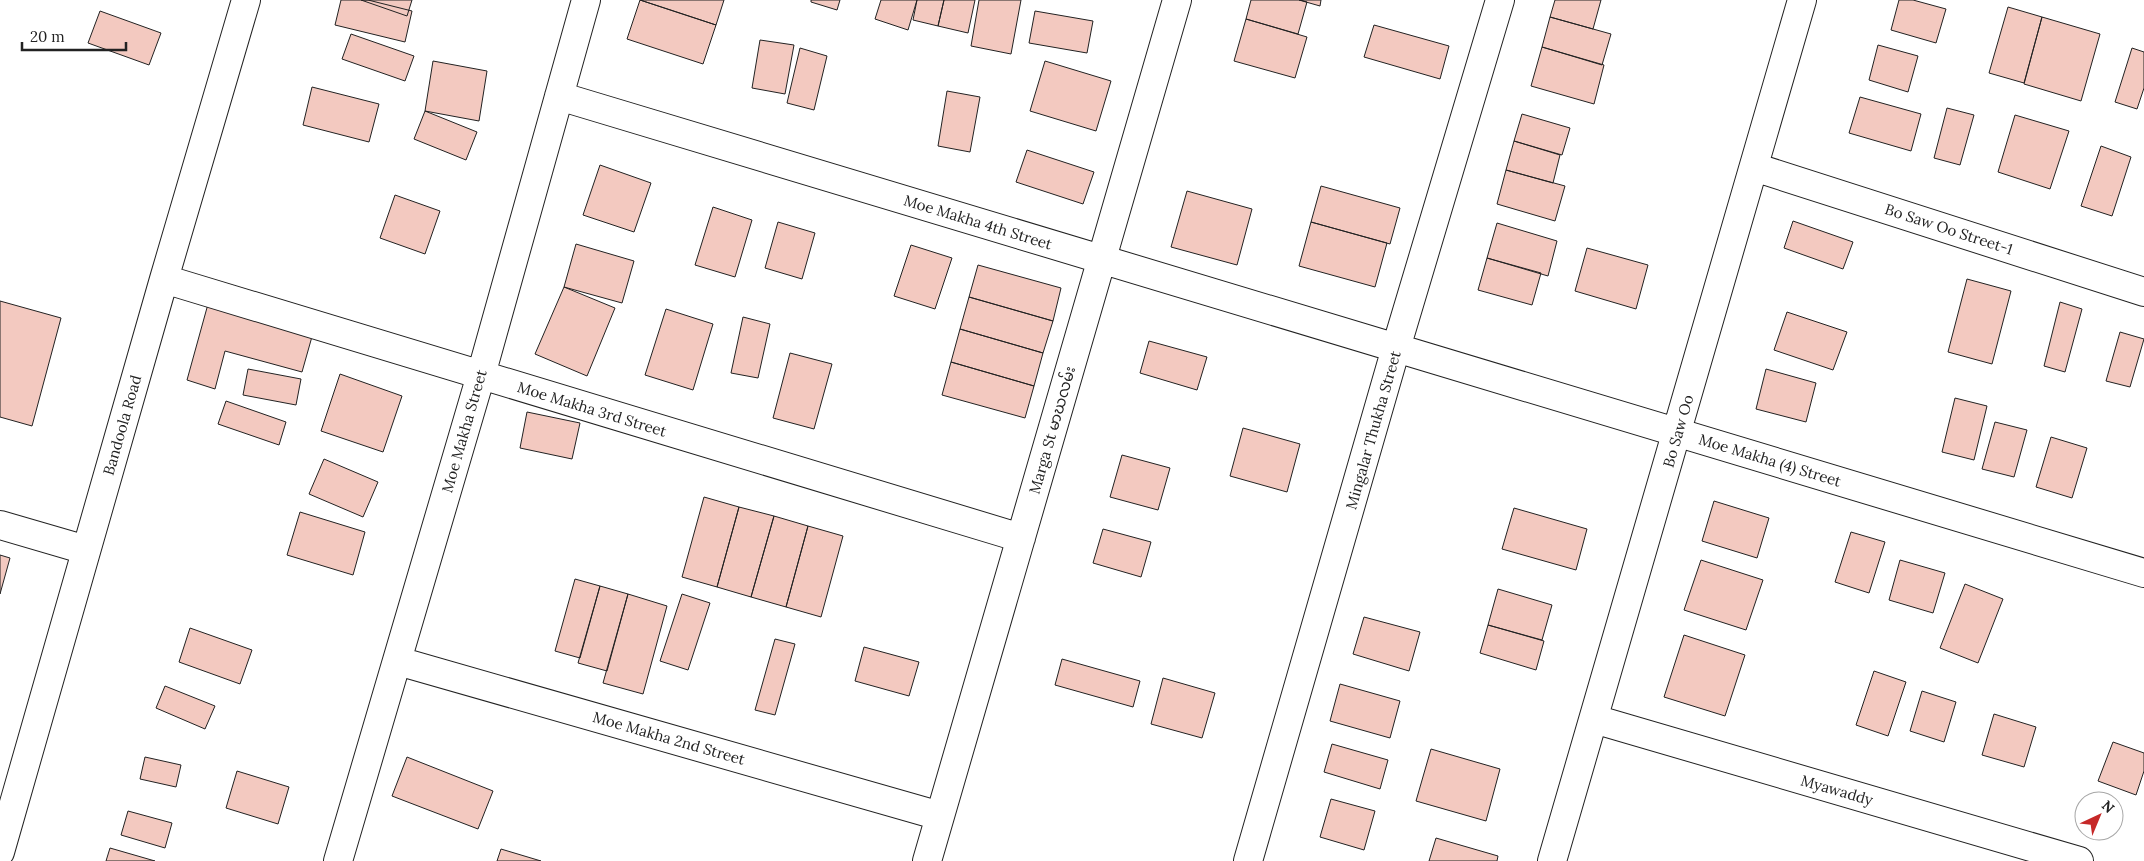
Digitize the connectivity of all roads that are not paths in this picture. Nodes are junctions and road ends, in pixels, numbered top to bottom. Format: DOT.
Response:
graph roads {
  1 [pos="246,0"];
  2 [pos="586,0"];
  3 [pos="1177,0"];
  4 [pos="1500,0"];
  5 [pos="1802,0"];
  6 [pos="559,96"];
  7 [pos="1754,167"];
  8 [pos="1102,259"];
  9 [pos="164,279"];
  10 [pos="2144,292"];
  11 [pos="1396,348"];
  12 [pos="480,375"];
  13 [pos="1677,432"];
  14 [pos="0,525"];
  15 [pos="1021,538"];
  16 [pos="86,550"];
  17 [pos="2144,573"];
  18 [pos="398,661"];
  19 [pos="1594,719"];
  20 [pos="940,816"];
  21 [pos="0,852"];
  22 [pos="338,861"];
  23 [pos="927,861"];
  24 [pos="1248,861"];
  25 [pos="1552,861"];
  26 [pos="2079,861"];
  1 -- 9 [label="street, Bandoola Road"];
  2 -- 6 [label="street, Moe Makha Street"];
  3 -- 8 [label="street, Marga St မာဃလမ်း"];
  4 -- 11 [label="street, Mingalar Thukha Street"];
  5 -- 7 [label="street, Bo Saw Oo"];
  6 -- 8 [label="street, Moe Makha 4th Street"];
  6 -- 12 [label="street, Moe Makha Street"];
  7 -- 10 [label="street, Bo Saw Oo Street-1"];
  7 -- 13 [label="street, Bo Saw Oo"];
  8 -- 11 [label="street, Moe Makha 4th Street"];
  8 -- 15 [label="street, Marga St မာဃလမ်း"];
  9 -- 12 [label="street, Moe Makha 3rd Street"];
  9 -- 16 [label="street, Bandoola Road"];
  11 -- 13 [label="street, Moe Makha (4) Street"];
  11 -- 24 [label="street, Mingalar Thukha Street"];
  12 -- 15 [label="street, Moe Makha 3rd Street"];
  12 -- 18 [label="street, Moe Makha Street"];
  13 -- 17 [label="street, Moe Makha (4) Street"];
  13 -- 19 [label="street, Bo Saw Oo"];
  14 -- 16 [label="street"];
  15 -- 20 [label="street, Marga St မာဃလမ်း"];
  16 -- 21 [label="street, Bandoola Road"];
  18 -- 20 [label="street, Moe Makha 2nd Street"];
  18 -- 22 [label="street, Moe Makha Street"];
  19 -- 25 [label="street, Bo Saw Oo"];
  19 -- 26 [label="street, Myawaddy"];
  20 -- 23 [label="street, Marga St မာဃလမ်း"];
}
